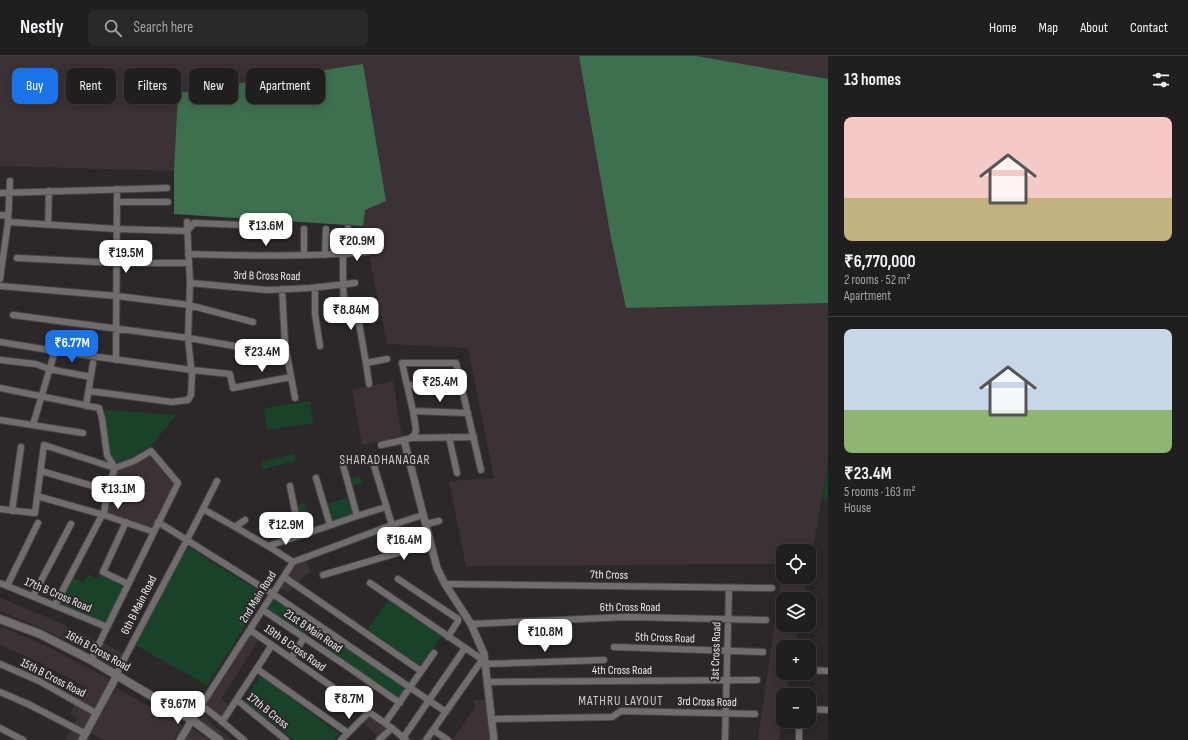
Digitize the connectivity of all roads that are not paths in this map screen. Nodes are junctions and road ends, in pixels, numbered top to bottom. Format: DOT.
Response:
graph roads {
  1 [pos="10,181"];
  2 [pos="117,188"];
  3 [pos="167,188"];
  4 [pos="49,191"];
  5 [pos="0,193"];
  6 [pos="9,193"];
  7 [pos="117,202"];
  8 [pos="168,202"];
  9 [pos="0,216"];
  10 [pos="8,219"];
  11 [pos="187,222"];
  12 [pos="48,225"];
  13 [pos="271,226"];
  14 [pos="326,228"];
  15 [pos="348,228"];
  16 [pos="117,229"];
  17 [pos="304,229"];
  18 [pos="188,230"];
  19 [pos="368,252"];
  20 [pos="188,254"];
  21 [pos="346,254"];
  22 [pos="304,255"];
  23 [pos="325,255"];
  24 [pos="17,258"];
  25 [pos="117,263"];
  26 [pos="189,263"];
  27 [pos="0,279"];
  28 [pos="190,283"];
  29 [pos="355,283"];
  30 [pos="343,284"];
  31 [pos="0,286"];
  32 [pos="315,288"];
  33 [pos="282,289"];
  34 [pos="117,296"];
  35 [pos="189,305"];
  36 [pos="12,316"];
  37 [pos="253,322"];
  38 [pos="116,328"];
  39 [pos="188,338"];
  40 [pos="0,342"];
  41 [pos="285,344"];
  42 [pos="320,346"];
  43 [pos="55,351"];
  44 [pos="387,359"];
  45 [pos="0,360"];
  46 [pos="116,360"];
  47 [pos="93,363"];
  48 [pos="366,363"];
  49 [pos="49,369"];
  50 [pos="192,370"];
  51 [pos="91,377"];
  52 [pos="291,377"];
  53 [pos="369,384"];
  54 [pos="407,385"];
  55 [pos="462,386"];
  56 [pos="0,388"];
  57 [pos="89,391"];
  58 [pos="41,397"];
  59 [pos="295,398"];
  60 [pos="86,406"];
  61 [pos="413,411"];
  62 [pos="468,412"];
  63 [pos="0,420"];
  64 [pos="33,425"];
  65 [pos="83,433"];
  66 [pos="449,437"];
  67 [pos="474,437"];
  68 [pos="408,439"];
  69 [pos="381,445"];
  70 [pos="21,447"];
  71 [pos="372,459"];
  72 [pos="343,465"];
  73 [pos="115,468"];
  74 [pos="481,470"];
  75 [pos="41,471"];
  76 [pos="457,473"];
  77 [pos="316,478"];
  78 [pos="217,481"];
  79 [pos="290,486"];
  80 [pos="107,490"];
  81 [pos="37,496"];
  82 [pos="386,507"];
  83 [pos="0,509"];
  84 [pos="203,509"];
  85 [pos="12,511"];
  86 [pos="103,515"];
  87 [pos="424,515"];
  88 [pos="357,516"];
  89 [pos="245,520"];
  90 [pos="440,521"];
  91 [pos="126,522"];
  92 [pos="38,523"];
  93 [pos="71,524"];
  94 [pos="426,524"];
  95 [pos="330,525"];
  96 [pos="392,525"];
  97 [pos="235,527"];
  98 [pos="156,528"];
  99 [pos="302,536"];
  100 [pos="188,540"];
  101 [pos="431,543"];
  102 [pos="268,546"];
  103 [pos="293,562"];
  104 [pos="323,574"];
  105 [pos="284,577"];
  106 [pos="398,579"];
  107 [pos="0,583"];
  108 [pos="370,583"];
  109 [pos="128,584"];
  110 [pos="444,584"];
  111 [pos="7,586"];
  112 [pos="729,588"];
  113 [pos="772,588"];
  114 [pos="273,594"];
  115 [pos="33,596"];
  116 [pos="55,605"];
  117 [pos="262,610"];
  118 [pos="0,619"];
  119 [pos="728,620"];
  120 [pos="766,620"];
  121 [pos="471,624"];
  122 [pos="107,627"];
  123 [pos="250,630"];
  124 [pos="448,637"];
  125 [pos="304,638"];
  126 [pos="272,645"];
  127 [pos="614,647"];
  128 [pos="465,648"];
  129 [pos="727,651"];
  130 [pos="763,652"];
  131 [pos="434,653"];
  132 [pos="291,658"];
  133 [pos="91,660"];
  134 [pos="604,660"];
  135 [pos="485,662"];
  136 [pos="0,664"];
  137 [pos="257,669"];
  138 [pos="816,670"];
  139 [pos="421,671"];
  140 [pos="828,671"];
  141 [pos="116,675"];
  142 [pos="726,680"];
  143 [pos="757,680"];
  144 [pos="488,682"];
  145 [pos="411,688"];
  146 [pos="0,692"];
  147 [pos="237,700"];
  148 [pos="429,700"];
  149 [pos="400,703"];
  150 [pos="202,706"];
  151 [pos="816,709"];
  152 [pos="828,710"];
  153 [pos="369,712"];
  154 [pos="446,712"];
  155 [pos="96,713"];
  156 [pos="726,713"];
  157 [pos="755,714"];
  158 [pos="492,719"];
  159 [pos="192,720"];
  160 [pos="222,722"];
  161 [pos="385,723"];
  162 [pos="0,728"];
  163 [pos="392,728"];
  164 [pos="799,728"];
  165 [pos="433,730"];
  166 [pos="348,733"];
  167 [pos="84,737"];
  168 [pos="404,739"];
  169 [pos="23,740"];
  170 [pos="180,740"];
  171 [pos="219,740"];
  172 [pos="244,740"];
  173 [pos="286,740"];
  174 [pos="341,740"];
  175 [pos="379,740"];
  176 [pos="426,740"];
  177 [pos="448,740"];
  178 [pos="494,740"];
  179 [pos="725,740"];
  180 [pos="799,740"];
  1 -- 6 [label="street"];
  2 -- 3 [label="street"];
  2 -- 4 [label="street"];
  2 -- 7 [label="street"];
  4 -- 6 [label="street"];
  4 -- 12 [label="street"];
  5 -- 6 [label="street"];
  6 -- 10 [label="street"];
  7 -- 8 [label="street"];
  7 -- 16 [label="street"];
  9 -- 10 [label="street"];
  10 -- 12 [label="street"];
  10 -- 27 [label="street"];
  11 -- 18 [label="street"];
  12 -- 16 [label="street"];
  13 -- 18 [label="street"];
  14 -- 23 [label="street"];
  15 -- 21 [label="street"];
  16 -- 18 [label="street"];
  16 -- 25 [label="street"];
  17 -- 22 [label="street"];
  18 -- 20 [label="street"];
  19 -- 21 [label="street"];
  20 -- 22 [label="street"];
  20 -- 26 [label="street"];
  21 -- 23 [label="street"];
  21 -- 30 [label="street"];
  22 -- 23 [label="street"];
  24 -- 25 [label="street"];
  25 -- 26 [label="street"];
  25 -- 34 [label="street"];
  26 -- 28 [label="street"];
  28 -- 33 [label="street, 3rd B Cross Road"];
  28 -- 35 [label="street"];
  29 -- 30 [label="street, 3rd B Cross Road"];
  30 -- 32 [label="street, 3rd B Cross Road"];
  30 -- 48 [label="street"];
  31 -- 34 [label="street"];
  32 -- 33 [label="street, 3rd B Cross Road"];
  32 -- 42 [label="street"];
  33 -- 41 [label="street"];
  34 -- 35 [label="street"];
  34 -- 38 [label="street"];
  35 -- 37 [label="street"];
  35 -- 39 [label="street"];
  36 -- 38 [label="street"];
  38 -- 39 [label="street"];
  38 -- 46 [label="street"];
  39 -- 41 [label="street"];
  39 -- 50 [label="street"];
  40 -- 43 [label="street"];
  41 -- 52 [label="street"];
  43 -- 46 [label="street"];
  43 -- 49 [label="street"];
  44 -- 48 [label="street"];
  45 -- 49 [label="street"];
  46 -- 50 [label="street"];
  47 -- 51 [label="street"];
  48 -- 53 [label="street"];
  49 -- 51 [label="street"];
  49 -- 58 [label="street"];
  50 -- 52 [label="street"];
  50 -- 57 [label="street"];
  51 -- 57 [label="street"];
  52 -- 59 [label="street"];
  54 -- 55 [label="street"];
  54 -- 55 [label="street"];
  54 -- 61 [label="street"];
  55 -- 62 [label="street"];
  56 -- 58 [label="street"];
  57 -- 60 [label="street"];
  58 -- 60 [label="street"];
  58 -- 64 [label="street"];
  60 -- 73 [label="street"];
  61 -- 62 [label="street"];
  61 -- 68 [label="street"];
  62 -- 67 [label="street"];
  63 -- 64 [label="street"];
  64 -- 65 [label="street"];
  66 -- 67 [label="street"];
  66 -- 68 [label="street"];
  66 -- 76 [label="street"];
  67 -- 74 [label="street"];
  68 -- 69 [label="street"];
  68 -- 87 [label="street"];
  70 -- 85 [label="street"];
  71 -- 82 [label="street"];
  72 -- 88 [label="street"];
  73 -- 75 [label="street"];
  73 -- 80 [label="street"];
  73 -- 98 [label="street"];
  75 -- 80 [label="street"];
  75 -- 81 [label="street"];
  77 -- 95 [label="street"];
  78 -- 84 [label="street, 6th B Main Road"];
  79 -- 99 [label="street"];
  80 -- 86 [label="street"];
  81 -- 85 [label="street"];
  81 -- 86 [label="street"];
  82 -- 88 [label="street"];
  82 -- 96 [label="street"];
  83 -- 85 [label="street"];
  84 -- 97 [label="street"];
  84 -- 100 [label="street, 6th B Main Road"];
  86 -- 91 [label="street"];
  86 -- 116 [label="street"];
  87 -- 94 [label="street"];
  87 -- 96 [label="street"];
  88 -- 95 [label="street"];
  89 -- 97 [label="street"];
  90 -- 94 [label="street"];
  91 -- 98 [label="street"];
  91 -- 109 [label="street"];
  92 -- 111 [label="street"];
  93 -- 115 [label="street"];
  94 -- 101 [label="street"];
  95 -- 99 [label="street"];
  96 -- 103 [label="street"];
  97 -- 102 [label="street"];
  98 -- 100 [label="street"];
  98 -- 109 [label="street"];
  99 -- 102 [label="street"];
  100 -- 114 [label="street"];
  100 -- 141 [label="street, 6th B Main Road"];
  101 -- 104 [label="street"];
  101 -- 110 [label="street"];
  102 -- 103 [label="street"];
  103 -- 105 [label="street, 2nd Main Road"];
  105 -- 114 [label="street, 2nd Main Road"];
  105 -- 139 [label="street"];
  106 -- 124 [label="street"];
  107 -- 111 [label="street, 17th B Cross Road"];
  108 -- 124 [label="street"];
  109 -- 122 [label="street"];
  110 -- 112 [label="street, 7th Cross"];
  110 -- 121 [label="street"];
  111 -- 115 [label="street, 17th B Cross Road"];
  112 -- 113 [label="street, 7th Cross"];
  112 -- 119 [label="street, 1st Cross Road"];
  114 -- 117 [label="street, 2nd Main Road"];
  114 -- 145 [label="street"];
  115 -- 116 [label="street, 17th B Cross Road"];
  116 -- 122 [label="street, 17th B Cross Road"];
  117 -- 123 [label="street, 2nd Main Road"];
  117 -- 125 [label="street, 21st B Main Road"];
  118 -- 133 [label="main road, 16th B Cross Road"];
  119 -- 120 [label="street, 6th Cross Road"];
  119 -- 121 [label="street, 6th Cross Road"];
  119 -- 129 [label="street, 1st Cross Road"];
  121 -- 135 [label="street"];
  122 -- 133 [label="street"];
  123 -- 126 [label="street, 19th B Cross Road"];
  123 -- 150 [label="street, 2nd Main Road"];
  124 -- 128 [label="street"];
  125 -- 132 [label="street"];
  125 -- 149 [label="street, 21st B Main Road"];
  126 -- 132 [label="street, 19th B Cross Road"];
  126 -- 137 [label="street"];
  127 -- 129 [label="street, 5th Cross Road"];
  128 -- 135 [label="street"];
  128 -- 148 [label="street"];
  129 -- 130 [label="street, 5th Cross Road"];
  129 -- 142 [label="street, 1st Cross Road"];
  131 -- 139 [label="street"];
  132 -- 153 [label="street, 19th B Cross Road"];
  133 -- 141 [label="main road, 16th B Cross Road"];
  134 -- 135 [label="street"];
  135 -- 144 [label="street"];
  135 -- 154 [label="street"];
  136 -- 155 [label="street, 15th B Cross Road"];
  137 -- 147 [label="street"];
  137 -- 166 [label="street"];
  138 -- 140 [label="street"];
  139 -- 145 [label="street"];
  141 -- 155 [label="street, 6th B Main Road"];
  141 -- 159 [label="main road, 16th B Cross Road"];
  142 -- 143 [label="street, 4th Cross Road"];
  142 -- 144 [label="street, 4th Cross Road"];
  142 -- 156 [label="street, 1st Cross Road"];
  144 -- 158 [label="street"];
  145 -- 148 [label="street"];
  145 -- 149 [label="street"];
  146 -- 167 [label="street"];
  147 -- 160 [label="street"];
  147 -- 173 [label="street, 17th B Cross"];
  148 -- 154 [label="street"];
  148 -- 168 [label="street"];
  149 -- 161 [label="street"];
  150 -- 159 [label="street, 2nd Main Road"];
  150 -- 160 [label="street"];
  151 -- 152 [label="street"];
  153 -- 161 [label="street, 19th B Cross Road"];
  153 -- 166 [label="street"];
  154 -- 165 [label="street"];
  155 -- 167 [label="street, 6th B Main Road"];
  156 -- 157 [label="street, 3rd Cross Road"];
  156 -- 158 [label="street, 3rd Cross Road"];
  156 -- 179 [label="street, 1st Cross Road"];
  158 -- 178 [label="street"];
  159 -- 170 [label="street"];
  159 -- 171 [label="main road, 16th B Cross Road"];
  160 -- 172 [label="street"];
  161 -- 163 [label="street, 19th B Cross Road"];
  162 -- 169 [label="street"];
  163 -- 168 [label="street, 19th B Cross Road"];
  163 -- 175 [label="street"];
  164 -- 180 [label="street"];
  165 -- 176 [label="street"];
  165 -- 177 [label="street"];
  166 -- 174 [label="street"];
}
